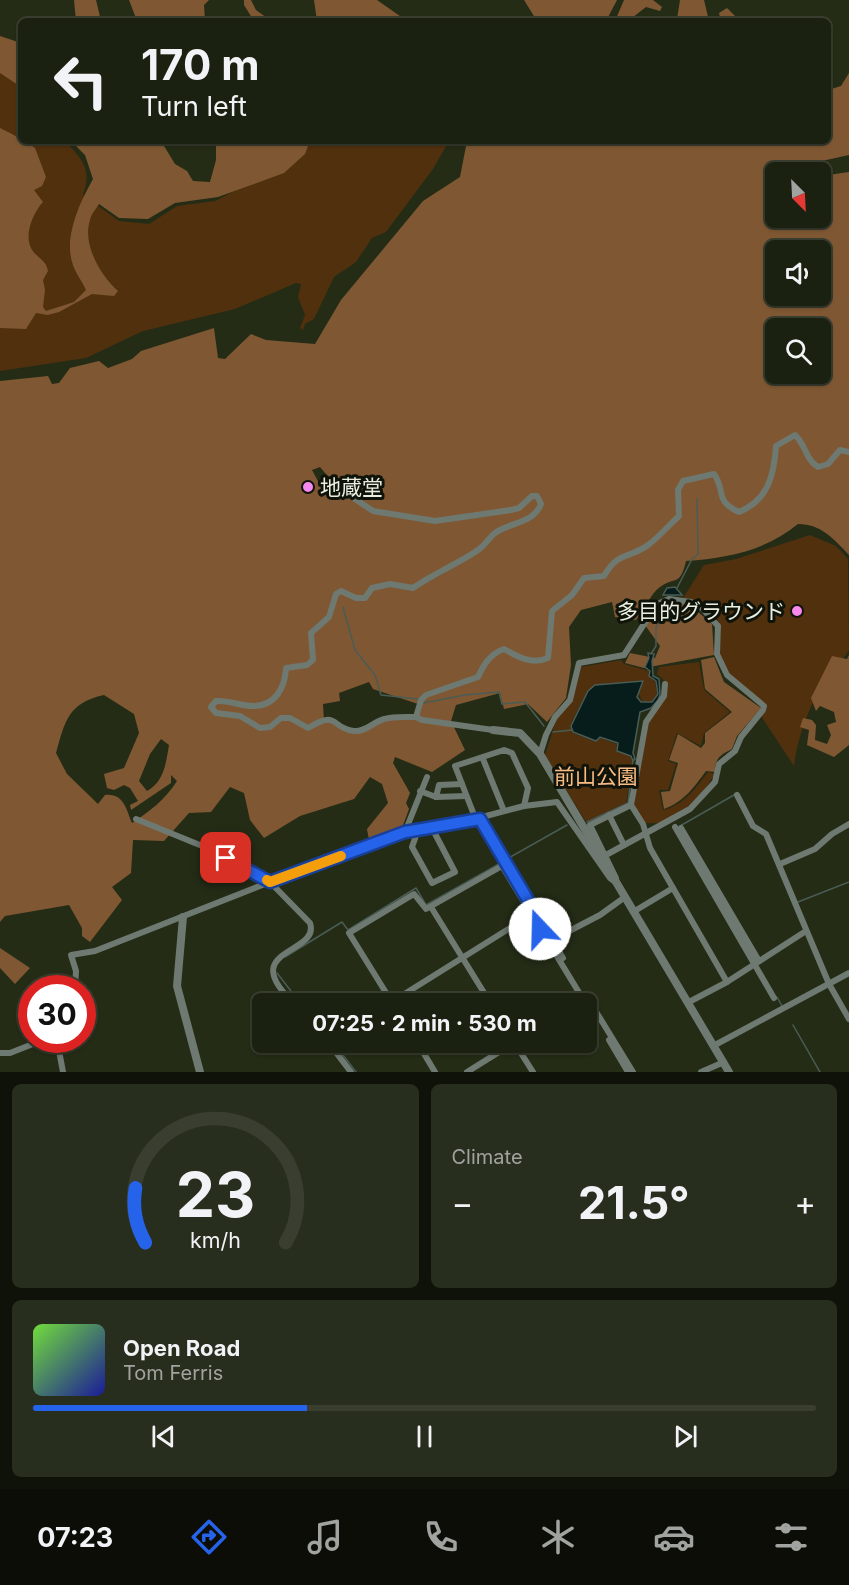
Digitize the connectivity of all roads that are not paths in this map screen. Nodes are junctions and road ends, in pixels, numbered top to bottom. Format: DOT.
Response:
graph roads {
  1 [pos="849,452"];
  2 [pos="325,479"];
  3 [pos="665,684"];
  4 [pos="416,717"];
  5 [pos="493,730"];
  6 [pos="540,754"];
  7 [pos="483,759"];
  8 [pos="427,777"];
  9 [pos="462,784"];
  10 [pos="420,791"];
  11 [pos="737,795"];
  12 [pos="466,796"];
  13 [pos="436,797"];
  14 [pos="631,805"];
  15 [pos="524,806"];
  16 [pos="504,810"];
  17 [pos="609,815"];
  18 [pos="136,819"];
  19 [pos="478,820"];
  20 [pos="849,824"];
  21 [pos="678,827"];
  22 [pos="432,828"];
  23 [pos="418,830"];
  24 [pos="405,832"];
  25 [pos="645,834"];
  26 [pos="624,845"];
  27 [pos="606,855"];
  28 [pos="780,864"];
  29 [pos="615,881"];
  30 [pos="270,882"];
  31 [pos="673,888"];
  32 [pos="625,897"];
  33 [pos="431,907"];
  34 [pos="633,912"];
  35 [pos="533,914"];
  36 [pos="183,917"];
  37 [pos="806,931"];
  38 [pos="552,940"];
  39 [pos="463,958"];
  40 [pos="757,962"];
  41 [pos="849,973"];
  42 [pos="76,975"];
  43 [pos="727,982"];
  44 [pos="829,984"];
  45 [pos="286,993"];
  46 [pos="385,993"];
  47 [pos="407,993"];
  48 [pos="484,993"];
  49 [pos="578,993"];
  50 [pos="774,998"];
  51 [pos="689,1002"];
  52 [pos="847,1010"];
  53 [pos="849,1019"];
  54 [pos="597,1023"];
  55 [pos="715,1046"];
  56 [pos="18,1050"];
  57 [pos="0,1053"];
  58 [pos="59,1053"];
  59 [pos="336,1053"];
  60 [pos="424,1053"];
  61 [pos="498,1053"];
  62 [pos="521,1053"];
  63 [pos="724,1062"];
  64 [pos="63,1072"];
  65 [pos="200,1072"];
  66 [pos="351,1072"];
  67 [pos="435,1072"];
  68 [pos="467,1072"];
  69 [pos="532,1072"];
  70 [pos="628,1072"];
  71 [pos="633,1072"];
  72 [pos="701,1072"];
  73 [pos="729,1072"];
  1 -- 4 [label="street"];
  2 -- 4 [label="street"];
  3 -- 14 [label="street"];
  4 -- 5 [label="street"];
  5 -- 6 [label="street"];
  6 -- 25 [label="street"];
  6 -- 29 [label="street"];
  7 -- 9 [label="street"];
  7 -- 15 [label="street"];
  7 -- 16 [label="street"];
  8 -- 10 [label="street"];
  9 -- 12 [label="street"];
  9 -- 13 [label="street"];
  10 -- 13 [label="street"];
  10 -- 24 [label="street"];
  11 -- 28 [label="street"];
  12 -- 13 [label="street"];
  12 -- 19 [label="street"];
  14 -- 17 [label="street"];
  14 -- 25 [label="street"];
  15 -- 16 [label="street"];
  15 -- 29 [label="street"];
  16 -- 19 [label="street"];
  17 -- 26 [label="street"];
  17 -- 27 [label="street"];
  18 -- 30 [label="street"];
  19 -- 22 [label="street"];
  19 -- 35 [label="street"];
  20 -- 28 [label="street"];
  21 -- 40 [label="street"];
  22 -- 23 [label="street"];
  22 -- 23 [label="street"];
  23 -- 24 [label="street"];
  24 -- 30 [label="street"];
  25 -- 26 [label="street"];
  25 -- 31 [label="street"];
  26 -- 27 [label="street"];
  27 -- 29 [label="street"];
  28 -- 37 [label="street"];
  29 -- 32 [label="street"];
  30 -- 36 [label="street"];
  30 -- 45 [label="street"];
  31 -- 34 [label="street"];
  31 -- 43 [label="street"];
  32 -- 34 [label="street"];
  32 -- 38 [label="street"];
  33 -- 35 [label="street"];
  33 -- 39 [label="street"];
  33 -- 46 [label="street"];
  34 -- 51 [label="street"];
  35 -- 38 [label="street"];
  35 -- 39 [label="street"];
  35 -- 49 [label="street"];
  36 -- 42 [label="street"];
  36 -- 65 [label="street"];
  37 -- 40 [label="street"];
  37 -- 44 [label="street"];
  38 -- 71 [label="street"];
  39 -- 47 [label="street"];
  39 -- 48 [label="street"];
  40 -- 43 [label="street"];
  40 -- 50 [label="street"];
  41 -- 44 [label="street"];
  43 -- 51 [label="street"];
  44 -- 52 [label="street"];
  44 -- 55 [label="street"];
  51 -- 55 [label="street"];
  52 -- 53 [label="street"];
  54 -- 70 [label="street"];
  55 -- 63 [label="street"];
  56 -- 57 [label="street"];
  58 -- 64 [label="street"];
  59 -- 66 [label="street"];
  60 -- 67 [label="street"];
  61 -- 68 [label="street"];
  62 -- 69 [label="street"];
  63 -- 72 [label="street"];
  63 -- 73 [label="street"];
}
